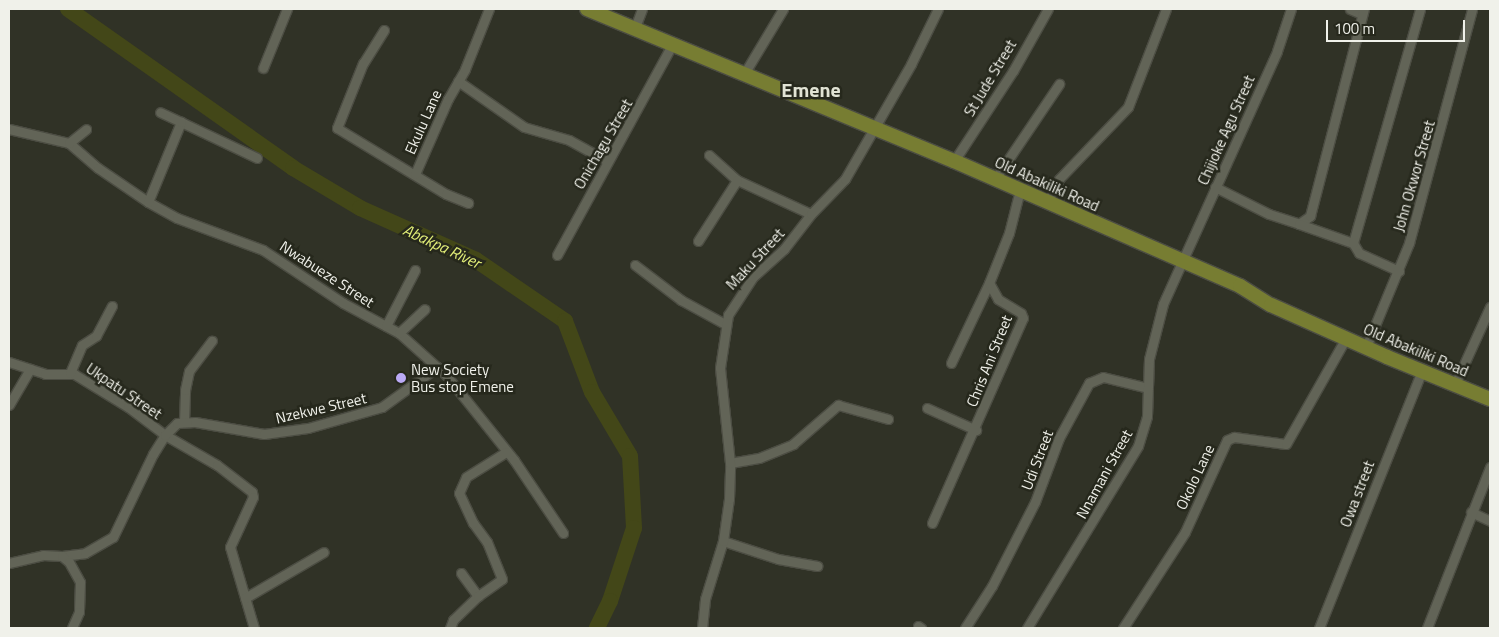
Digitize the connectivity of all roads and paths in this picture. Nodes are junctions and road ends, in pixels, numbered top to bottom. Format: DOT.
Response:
graph roads {
  1 [pos="287,9"];
  2 [pos="489,9"];
  3 [pos="587,9"];
  4 [pos="642,9"];
  5 [pos="783,9"];
  6 [pos="938,9"];
  7 [pos="1048,9"];
  8 [pos="1166,9"];
  9 [pos="1291,9"];
  10 [pos="1350,9"];
  11 [pos="1420,9"];
  12 [pos="1472,9"];
  13 [pos="1363,11"];
  14 [pos="384,30"];
  15 [pos="634,30"];
  16 [pos="672,45"];
  17 [pos="263,68"];
  18 [pos="744,74"];
  19 [pos="458,82"];
  20 [pos="1059,84"];
  21 [pos="160,112"];
  22 [pos="181,122"];
  23 [pos="873,127"];
  24 [pos="9,128"];
  25 [pos="86,130"];
  26 [pos="69,143"];
  27 [pos="709,155"];
  28 [pos="256,158"];
  29 [pos="608,161"];
  30 [pos="954,161"];
  31 [pos="415,174"];
  32 [pos="994,179"];
  33 [pos="737,180"];
  34 [pos="1215,187"];
  35 [pos="1020,190"];
  36 [pos="148,202"];
  37 [pos="1047,202"];
  38 [pos="468,203"];
  39 [pos="810,214"];
  40 [pos="1299,224"];
  41 [pos="698,241"];
  42 [pos="1353,243"];
  43 [pos="556,255"];
  44 [pos="1182,262"];
  45 [pos="635,265"];
  46 [pos="416,270"];
  47 [pos="1399,272"];
  48 [pos="989,283"];
  49 [pos="112,306"];
  50 [pos="1490,308"];
  51 [pos="426,309"];
  52 [pos="725,324"];
  53 [pos="386,326"];
  54 [pos="399,333"];
  55 [pos="1346,338"];
  56 [pos="212,340"];
  57 [pos="1366,346"];
  58 [pos="9,362"];
  59 [pos="952,363"];
  60 [pos="437,367"];
  61 [pos="30,368"];
  62 [pos="1422,371"];
  63 [pos="70,373"];
  64 [pos="1455,384"];
  65 [pos="1148,388"];
  66 [pos="1489,396"];
  67 [pos="9,403"];
  68 [pos="927,408"];
  69 [pos="888,419"];
  70 [pos="184,422"];
  71 [pos="976,430"];
  72 [pos="164,435"];
  73 [pos="506,452"];
  74 [pos="730,463"];
  75 [pos="1490,467"];
  76 [pos="1471,512"];
  77 [pos="1490,521"];
  78 [pos="932,523"];
  79 [pos="563,533"];
  80 [pos="723,541"];
  81 [pos="324,552"];
  82 [pos="62,556"];
  83 [pos="9,563"];
  84 [pos="817,566"];
  85 [pos="461,573"];
  86 [pos="478,596"];
  87 [pos="245,598"];
  88 [pos="72,628"];
  89 [pos="254,628"];
  90 [pos="450,628"];
  91 [pos="702,628"];
  92 [pos="965,628"];
  93 [pos="1027,628"];
  94 [pos="1123,628"];
  95 [pos="1319,628"];
  96 [pos="1428,628"];
  1 -- 17 [label="street"];
  2 -- 19 [label="street, Ekulu Lane"];
  3 -- 15 [label="main road, Old Abakiliki Road"];
  4 -- 15 [label="street"];
  5 -- 18 [label="street"];
  6 -- 23 [label="street, Maku Street"];
  7 -- 30 [label="street, St Jude Street"];
  8 -- 37 [label="street"];
  9 -- 34 [label="street, Chijioke Agu Street"];
  10 -- 13 [label="street"];
  11 -- 42 [label="street"];
  12 -- 47 [label="street, John Okwor Street"];
  13 -- 40 [label="street"];
  14 -- 31 [label="street"];
  15 -- 16 [label="main road, Old Abakiliki Road"];
  16 -- 18 [label="main road, Old Abakiliki Road"];
  16 -- 29 [label="street, Onichagu Street"];
  18 -- 23 [label="main road, Old Abakiliki Road"];
  19 -- 29 [label="street, Ekulu Lane"];
  19 -- 31 [label="street, Ekulu Lane"];
  20 -- 32 [label="street"];
  21 -- 22 [label="street"];
  22 -- 28 [label="street"];
  22 -- 36 [label="street"];
  23 -- 30 [label="main road, Old Abakiliki Road"];
  23 -- 39 [label="street, Maku Street"];
  24 -- 26 [label="street, Nwabueze Street"];
  25 -- 26 [label="street"];
  26 -- 36 [label="street, Nwabueze Street"];
  27 -- 33 [label="street"];
  29 -- 43 [label="street, Onichagu Street"];
  30 -- 32 [label="main road, Old Abakiliki Road"];
  31 -- 38 [label="street"];
  32 -- 35 [label="main road, Old Abakiliki Road"];
  33 -- 39 [label="street"];
  33 -- 41 [label="street"];
  34 -- 40 [label="street"];
  34 -- 44 [label="street, Chijioke Agu Street"];
  35 -- 37 [label="main road, Old Abakiliki Road"];
  35 -- 48 [label="street"];
  36 -- 53 [label="street, Nwabueze Street"];
  37 -- 44 [label="main road, Old Abakiliki Road"];
  39 -- 52 [label="street, Maku Street"];
  40 -- 42 [label="street"];
  42 -- 47 [label="street"];
  44 -- 55 [label="main road, Old Abakiliki Road"];
  44 -- 65 [label="street, Nnamani Street"];
  45 -- 52 [label="street"];
  46 -- 53 [label="street"];
  47 -- 57 [label="street, John Okwor Street"];
  48 -- 59 [label="street"];
  48 -- 71 [label="street, Chris Ani Street"];
  49 -- 63 [label="street"];
  50 -- 64 [label="street"];
  51 -- 54 [label="street"];
  52 -- 74 [label="street, Maku Street"];
  53 -- 54 [label="street, Nwabueze Street"];
  54 -- 60 [label="street, Nwabueze Street"];
  55 -- 57 [label="main road, Old Abakiliki Road"];
  55 -- 94 [label="street, Okolo Lane"];
  56 -- 70 [label="street"];
  57 -- 62 [label="main road, Old Abakiliki Road"];
  58 -- 61 [label="street, Ukpatu Street"];
  60 -- 70 [label="street, Nzekwe Street"];
  60 -- 73 [label="street, Nwabueze Street"];
  61 -- 63 [label="street, Ukpatu Street"];
  61 -- 67 [label="street"];
  62 -- 64 [label="main road, Old Abakiliki Road"];
  62 -- 95 [label="street, Owa street"];
  63 -- 72 [label="street, Ukpatu Street"];
  64 -- 66 [label="main road, Old Abakiliki Road"];
  65 -- 92 [label="street, Udi Street"];
  65 -- 93 [label="street, Nnamani Street"];
  68 -- 71 [label="street"];
  69 -- 74 [label="street"];
  70 -- 72 [label="street"];
  71 -- 78 [label="street, Chris Ani Street"];
  72 -- 82 [label="street"];
  72 -- 87 [label="street, Ukpatu Street"];
  73 -- 79 [label="street, Nwabueze Street"];
  73 -- 86 [label="street"];
  74 -- 80 [label="street, Maku Street"];
  75 -- 76 [label="street"];
  76 -- 77 [label="street"];
  76 -- 96 [label="street"];
  80 -- 84 [label="street"];
  80 -- 91 [label="street, Maku Street"];
  81 -- 87 [label="street"];
  82 -- 83 [label="street"];
  82 -- 88 [label="street"];
  85 -- 86 [label="street"];
  86 -- 90 [label="street"];
  87 -- 89 [label="street"];
}
